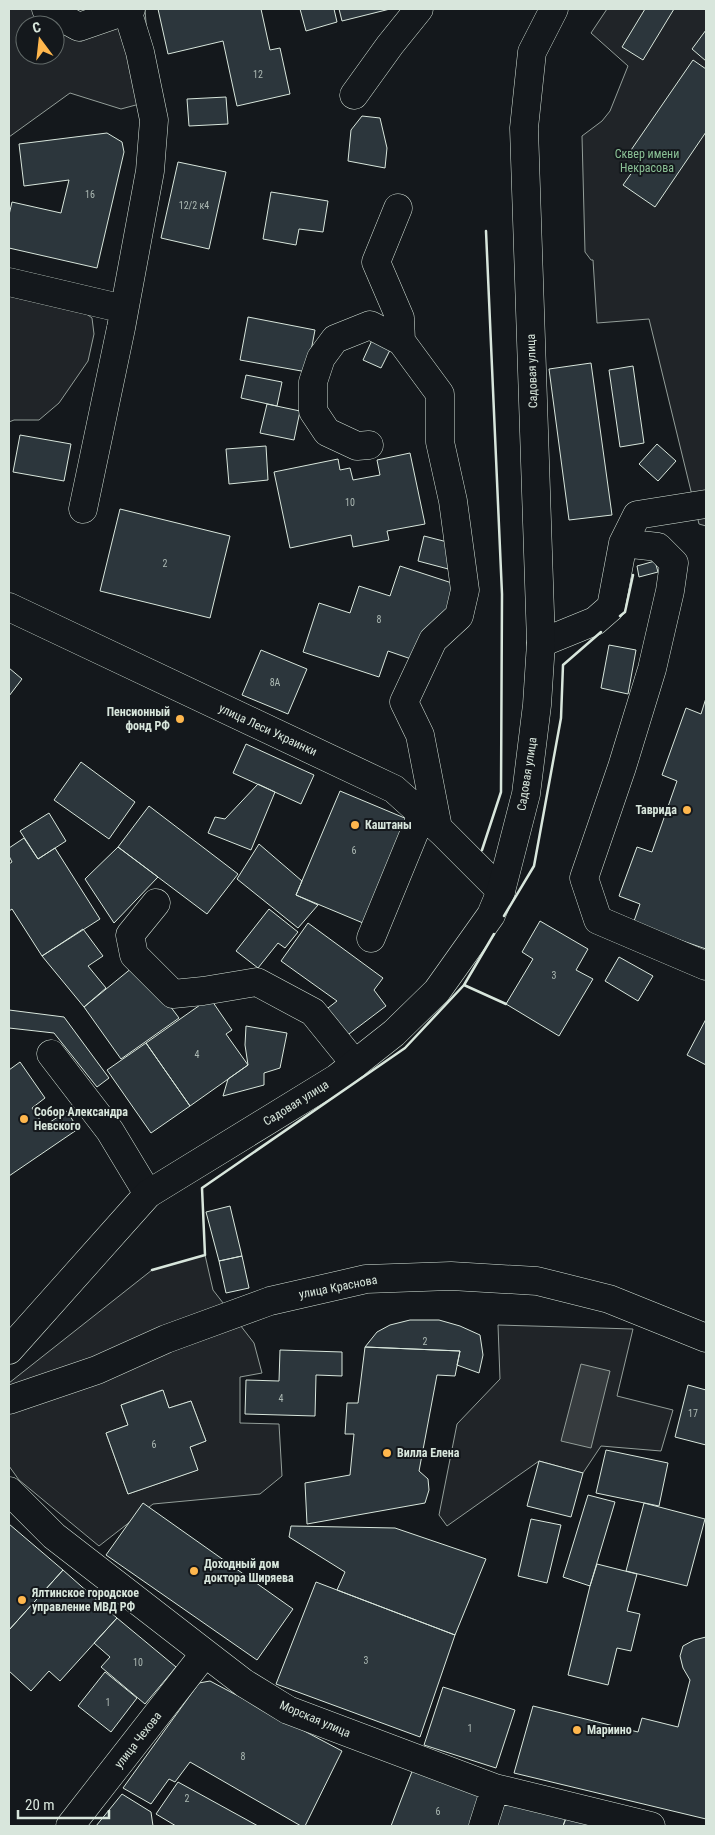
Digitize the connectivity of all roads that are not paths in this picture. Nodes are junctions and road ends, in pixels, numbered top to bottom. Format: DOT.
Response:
graph roads {
  1 [pos="46,9"];
  2 [pos="129,9"];
  3 [pos="419,9"];
  4 [pos="554,9"];
  5 [pos="354,95"];
  6 [pos="398,208"];
  7 [pos="9,282"];
  8 [pos="124,309"];
  9 [pos="400,341"];
  10 [pos="369,445"];
  11 [pos="706,504"];
  12 [pos="83,509"];
  13 [pos="623,543"];
  14 [pos="9,607"];
  15 [pos="540,643"];
  16 [pos="430,821"];
  17 [pos="501,891"];
  18 [pos="156,903"];
  19 [pos="371,938"];
  20 [pos="706,966"];
  21 [pos="51,1054"];
  22 [pos="355,1064"];
  23 [pos="148,1194"];
  24 [pos="706,1338"];
  25 [pos="9,1350"];
  26 [pos="9,1400"];
  27 [pos="9,1491"];
  28 [pos="205,1653"];
  29 [pos="495,1788"];
  30 [pos="70,1826"];
  31 [pos="483,1826"];
  32 [pos="652,1826"];
  1 -- 2 [label="street"];
  2 -- 8 [label="street"];
  3 -- 5 [label="street"];
  4 -- 15 [label="street, Садовая улица"];
  6 -- 9 [label="street"];
  7 -- 8 [label="street"];
  8 -- 12 [label="street"];
  9 -- 10 [label="street"];
  9 -- 16 [label="street"];
  11 -- 13 [label="street"];
  13 -- 15 [label="street"];
  13 -- 20 [label="street"];
  14 -- 16 [label="street, улица Леси Украинки"];
  15 -- 17 [label="street, Садовая улица"];
  16 -- 17 [label="street, улица Леси Украинки"];
  16 -- 19 [label="street"];
  17 -- 22 [label="street, Садовая улица"];
  18 -- 22 [label="street"];
  21 -- 23 [label="street"];
  22 -- 23 [label="street, Садовая улица"];
  23 -- 25 [label="street, Садовая улица"];
  24 -- 26 [label="street, улица Краснова"];
  27 -- 28 [label="street, Морская улица"];
  28 -- 29 [label="street, Морская улица"];
  28 -- 30 [label="street, улица Чехова"];
  29 -- 31 [label="street"];
  29 -- 32 [label="street, Морская улица"];
}
